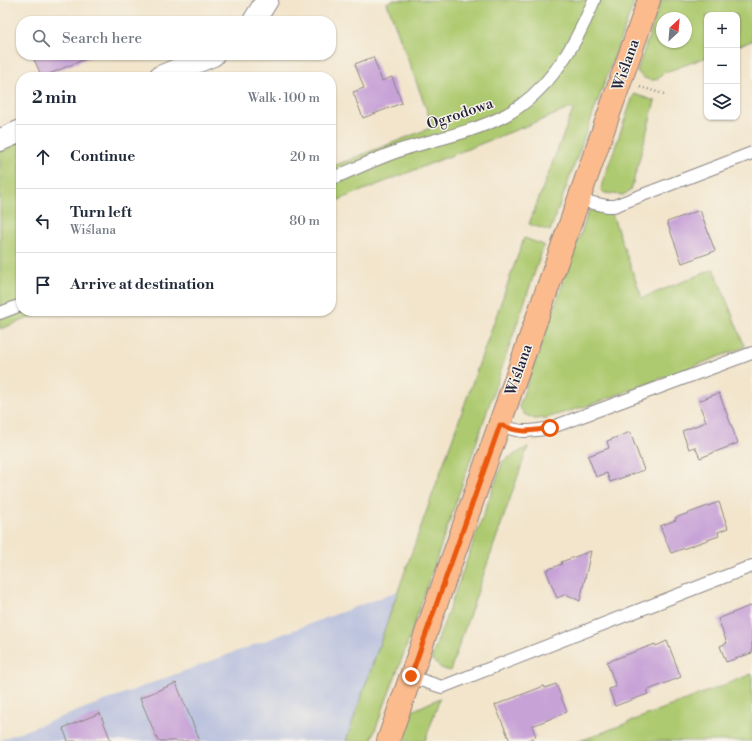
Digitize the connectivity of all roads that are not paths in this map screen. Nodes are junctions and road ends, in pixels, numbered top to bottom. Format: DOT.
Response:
graph roads {
  1 [pos="267,0"];
  2 [pos="594,0"];
  3 [pos="649,0"];
  4 [pos="258,16"];
  5 [pos="201,60"];
  6 [pos="172,72"];
  7 [pos="16,133"];
  8 [pos="0,140"];
  9 [pos="752,154"];
  10 [pos="336,177"];
  11 [pos="579,200"];
  12 [pos="16,307"];
  13 [pos="0,313"];
  14 [pos="752,352"];
  15 [pos="500,425"];
  16 [pos="752,566"];
  17 [pos="411,676"];
  18 [pos="388,741"];
  1 -- 4 [label="street"];
  2 -- 10 [label="lane, Ogrodowa"];
  3 -- 11 [label="main road, Wiślana"];
  5 -- 6 [label="street"];
  7 -- 8 [label="street"];
  9 -- 11 [label="lane"];
  11 -- 15 [label="main road, Wiślana"];
  12 -- 13 [label="lane"];
  14 -- 15 [label="lane"];
  15 -- 17 [label="main road, Wiślana"];
  16 -- 17 [label="lane"];
  17 -- 18 [label="main road, Wiślana"];
}
